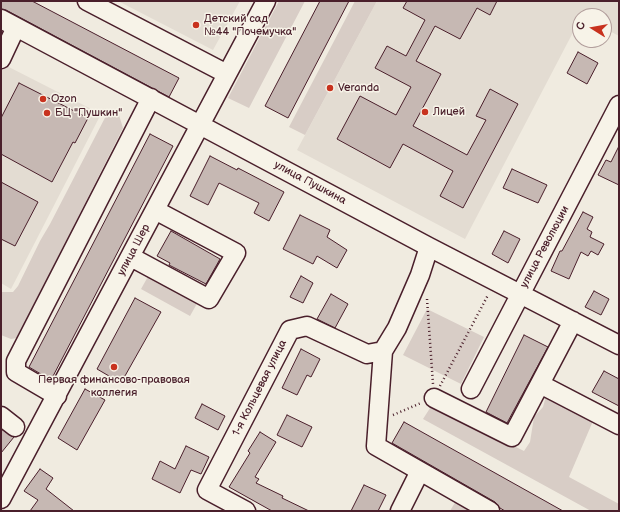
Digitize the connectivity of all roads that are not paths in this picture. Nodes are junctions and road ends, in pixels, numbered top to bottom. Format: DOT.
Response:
graph roads {
  1 [pos="87,1"];
  2 [pos="266,1"];
  3 [pos="8,23"];
  4 [pos="1,59"];
  5 [pos="228,74"];
  6 [pos="151,98"];
  7 [pos="619,105"];
  8 [pos="201,125"];
  9 [pos="155,210"];
  10 [pos="429,247"];
  11 [pos="131,257"];
  12 [pos="520,294"];
  13 [pos="572,321"];
  14 [pos="619,345"];
  15 [pos="383,351"];
  16 [pos="540,384"];
  17 [pos="471,389"];
  18 [pos="57,396"];
  19 [pos="434,398"];
  20 [pos="1,416"];
  21 [pos="619,425"];
  22 [pos="15,427"];
  23 [pos="420,471"];
  24 [pos="1,499"];
  25 [pos="246,511"];
  26 [pos="400,511"];
  27 [pos="490,511"];
  1 -- 5 [label="street"];
  2 -- 5 [label="street, улица Шер"];
  3 -- 4 [label="street"];
  3 -- 6 [label="street, улица Пушкина"];
  5 -- 8 [label="street, улица Шер"];
  6 -- 8 [label="street, улица Пушкина"];
  6 -- 18 [label="street"];
  7 -- 12 [label="street, улица Революции"];
  8 -- 9 [label="street, улица Шер"];
  8 -- 10 [label="street, улица Пушкина"];
  9 -- 11 [label="street, улица Шер"];
  9 -- 11 [label="street"];
  10 -- 12 [label="street, улица Пушкина"];
  10 -- 15 [label="street"];
  11 -- 18 [label="street, улица Шер"];
  12 -- 13 [label="street, улица Пушкина"];
  12 -- 17 [label="street, улица Революции"];
  13 -- 14 [label="street, улица Пушкина"];
  13 -- 16 [label="street"];
  15 -- 23 [label="street"];
  15 -- 25 [label="street, 1-я Кольцевая улица"];
  16 -- 19 [label="street"];
  16 -- 21 [label="street"];
  18 -- 24 [label="street, улица Шер"];
  20 -- 22 [label="street"];
  23 -- 26 [label="street"];
  23 -- 27 [label="street"];
}
